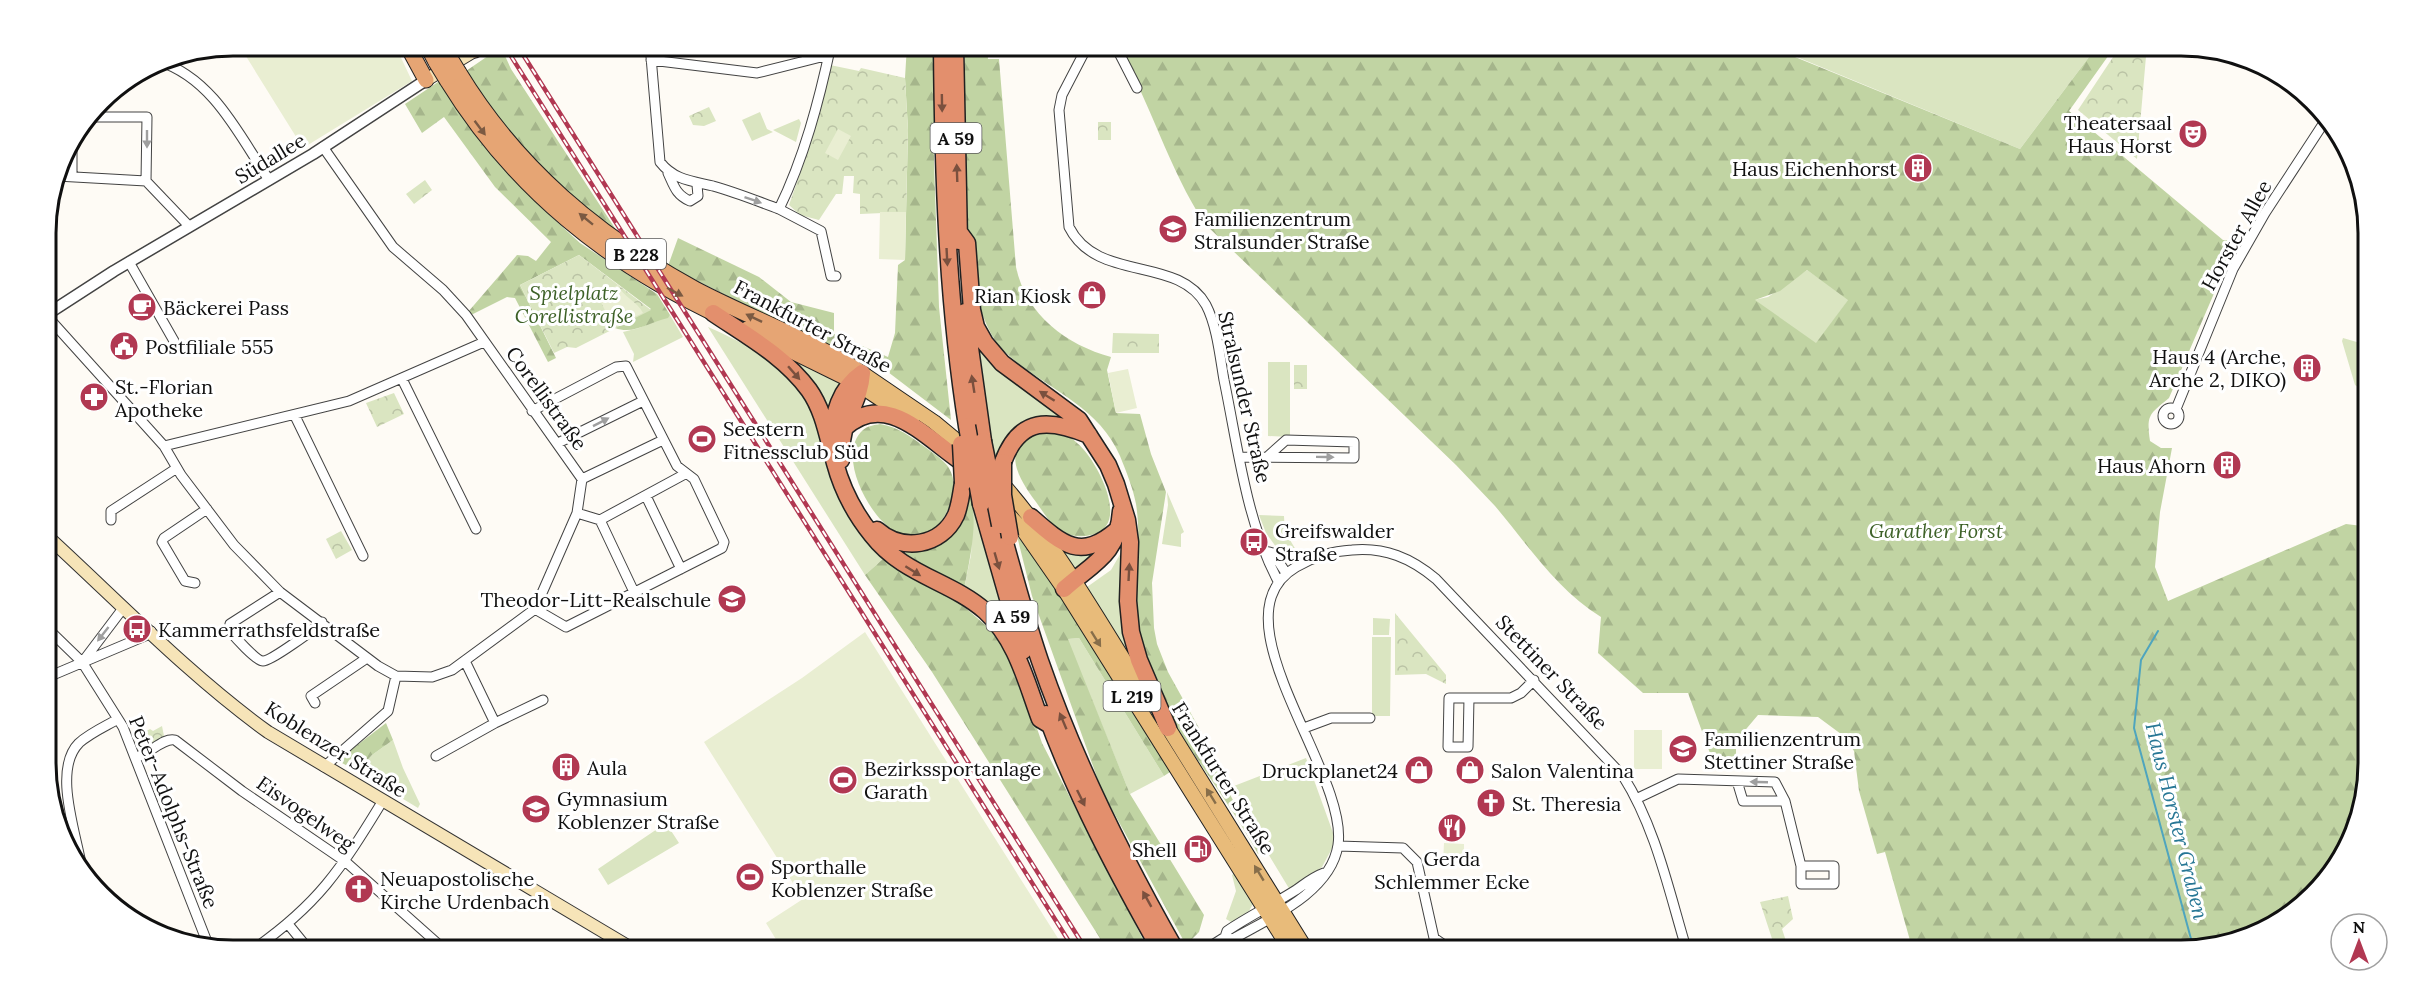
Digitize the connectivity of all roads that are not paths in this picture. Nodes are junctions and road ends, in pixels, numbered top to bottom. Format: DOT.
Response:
graph roads {
  1 [pos="412,55"];
  2 [pos="442,55"];
  3 [pos="465,55"];
  4 [pos="651,55"];
  5 [pos="814,55"];
  6 [pos="829,55"];
  7 [pos="942,55"];
  8 [pos="955,55"];
  9 [pos="1083,55"];
  10 [pos="1120,55"];
  11 [pos="651,60"];
  12 [pos="174,66"];
  13 [pos="453,77"];
  14 [pos="426,80"];
  15 [pos="1137,88"];
  16 [pos="99,117"];
  17 [pos="2322,126"];
  18 [pos="323,147"];
  19 [pos="72,159"];
  20 [pos="668,173"];
  21 [pos="65,177"];
  22 [pos="72,177"];
  23 [pos="269,180"];
  24 [pos="147,181"];
  25 [pos="697,185"];
  26 [pos="779,209"];
  27 [pos="189,226"];
  28 [pos="959,232"];
  29 [pos="129,262"];
  30 [pos="836,276"];
  31 [pos="56,309"];
  32 [pos="714,313"];
  33 [pos="56,326"];
  34 [pos="174,341"];
  35 [pos="484,342"];
  36 [pos="402,379"];
  37 [pos="858,380"];
  38 [pos="643,401"];
  39 [pos="2176,409"];
  40 [pos="532,411"];
  41 [pos="295,416"];
  42 [pos="962,423"];
  43 [pos="842,430"];
  44 [pos="1089,435"];
  45 [pos="663,440"];
  46 [pos="558,443"];
  47 [pos="830,443"];
  48 [pos="164,446"];
  49 [pos="1240,457"];
  50 [pos="1267,457"];
  51 [pos="959,460"];
  52 [pos="986,466"];
  53 [pos="177,468"];
  54 [pos="686,474"];
  55 [pos="582,479"];
  56 [pos="981,486"];
  57 [pos="646,496"];
  58 [pos="207,509"];
  59 [pos="577,513"];
  60 [pos="1031,517"];
  61 [pos="111,520"];
  62 [pos="600,520"];
  63 [pos="1123,524"];
  64 [pos="476,529"];
  65 [pos="1005,531"];
  66 [pos="56,544"];
  67 [pos="1265,551"];
  68 [pos="363,556"];
  69 [pos="681,568"];
  70 [pos="1286,573"];
  71 [pos="1278,581"];
  72 [pos="195,583"];
  73 [pos="1073,585"];
  74 [pos="280,592"];
  75 [pos="634,592"];
  76 [pos="124,607"];
  77 [pos="535,609"];
  78 [pos="322,622"];
  79 [pos="151,631"];
  80 [pos="56,637"];
  81 [pos="367,658"];
  82 [pos="82,662"];
  83 [pos="465,662"];
  84 [pos="56,673"];
  85 [pos="396,676"];
  86 [pos="1534,680"];
  87 [pos="1469,698"];
  88 [pos="543,700"];
  89 [pos="315,704"];
  90 [pos="1370,718"];
  91 [pos="118,719"];
  92 [pos="495,723"];
  93 [pos="1050,725"];
  94 [pos="1168,728"];
  95 [pos="1304,728"];
  96 [pos="436,756"];
  97 [pos="136,757"];
  98 [pos="324,767"];
  99 [pos="1737,781"];
  100 [pos="1638,798"];
  101 [pos="1785,801"];
  102 [pos="382,802"];
  103 [pos="1338,846"];
  104 [pos="79,851"];
  105 [pos="346,861"];
  106 [pos="1801,866"];
  107 [pos="1273,908"];
  108 [pos="288,924"];
  109 [pos="206,938"];
  110 [pos="266,940"];
  111 [pos="301,940"];
  112 [pos="434,940"];
  113 [pos="617,940"];
  114 [pos="1155,940"];
  115 [pos="1170,940"];
  116 [pos="1222,940"];
  117 [pos="1287,940"];
  118 [pos="1298,940"];
  119 [pos="1437,940"];
  120 [pos="1684,940"];
  1 -- 14 [label="highway"];
  2 -- 13 [label="highway, Frankfurter Straße / B 228, bridge"];
  3 -- 14 [label="main road"];
  4 -- 11 [label="street"];
  5 -- 11 [label="street"];
  6 -- 26 [label="street"];
  7 -- 42 [label="highway, A 59, one-way"];
  28 -- 8 [label="highway, A 59, one-way"];
  9 -- 49 [label="street, Stralsunder Straße"];
  10 -- 15 [label="street"];
  11 -- 20 [label="street"];
  12 -- 23 [label="street"];
  13 -- 32 [label="highway, Frankfurter Straße / B 228, one-way"];
  37 -- 13 [label="highway, Frankfurter Straße / B 228, one-way"];
  14 -- 18 [label="street, Südallee"];
  16 -- 24 [label="street, one-way"];
  17 -- 39 [label="street, Horster Allee"];
  18 -- 23 [label="street, Südallee"];
  18 -- 35 [label="street"];
  19 -- 22 [label="street"];
  20 -- 25 [label="street"];
  20 -- 25 [label="street"];
  21 -- 22 [label="street"];
  22 -- 24 [label="street"];
  23 -- 27 [label="street, Südallee"];
  24 -- 27 [label="street"];
  25 -- 26 [label="street, one-way"];
  26 -- 30 [label="street"];
  27 -- 29 [label="street, Südallee"];
  44 -- 28 [label="highway, one-way"];
  65 -- 28 [label="highway, A 59, one-way, bridge"];
  29 -- 31 [label="street, Südallee"];
  29 -- 34 [label="street"];
  32 -- 37 [label="highway, Frankfurter Straße / B 228"];
  32 -- 47 [label="highway, one-way"];
  33 -- 48 [label="street"];
  35 -- 36 [label="street, Corellistraße"];
  35 -- 40 [label="street, Corellistraße"];
  36 -- 41 [label="street, Corellistraße"];
  36 -- 64 [label="street"];
  37 -- 43 [label="highway"];
  37 -- 47 [label="highway"];
  37 -- 51 [label="main road, Frankfurter Straße / B 228"];
  37 -- 52 [label="main road, Frankfurter Straße / B 228"];
  38 -- 40 [label="street"];
  38 -- 45 [label="street"];
  46 -- 38 [label="street, one-way"];
  40 -- 46 [label="street, Corellistraße"];
  41 -- 48 [label="street, Corellistraße"];
  41 -- 68 [label="street"];
  42 -- 43 [label="highway, bridge"];
  42 -- 93 [label="highway, A 59, one-way, bridge"];
  43 -- 51 [label="highway"];
  44 -- 63 [label="highway"];
  44 -- 65 [label="highway, bridge"];
  45 -- 54 [label="street"];
  45 -- 55 [label="street"];
  46 -- 55 [label="street, Corellistraße"];
  47 -- 93 [label="highway, one-way"];
  48 -- 53 [label="street"];
  49 -- 50 [label="street"];
  49 -- 67 [label="street, Stralsunder Straße"];
  50 -- 50 [label="street, one-way"];
  51 -- 56 [label="main road, Frankfurter Straße / B 228"];
  52 -- 60 [label="main road, Frankfurter Straße / L 219"];
  53 -- 58 [label="street"];
  53 -- 61 [label="street"];
  54 -- 57 [label="street"];
  54 -- 69 [label="street"];
  55 -- 59 [label="street, Corellistraße"];
  56 -- 73 [label="main road, Frankfurter Straße / L 219"];
  57 -- 62 [label="street"];
  57 -- 69 [label="street"];
  58 -- 72 [label="street"];
  58 -- 74 [label="street"];
  59 -- 62 [label="street"];
  59 -- 77 [label="street, Corellistraße"];
  60 -- 63 [label="highway"];
  60 -- 73 [label="main road, Frankfurter Straße / L 219"];
  62 -- 75 [label="street"];
  63 -- 73 [label="highway"];
  94 -- 63 [label="highway, one-way"];
  115 -- 65 [label="highway, A 59, one-way"];
  66 -- 76 [label="main road, Koblenzer Straße"];
  67 -- 70 [label="street, Stralsunder Straße"];
  67 -- 71 [label="street, Stralsunder Straße"];
  69 -- 75 [label="street"];
  70 -- 71 [label="street, Stettiner Straße"];
  70 -- 86 [label="street, Stettiner Straße"];
  71 -- 95 [label="street"];
  73 -- 94 [label="main road, Frankfurter Straße / L 219"];
  73 -- 107 [label="main road, Frankfurter Straße / L 219, one-way"];
  74 -- 78 [label="street"];
  74 -- 78 [label="street"];
  75 -- 77 [label="street"];
  76 -- 79 [label="main road, Koblenzer Straße"];
  76 -- 82 [label="street, one-way"];
  77 -- 83 [label="street, Corellistraße"];
  78 -- 81 [label="street"];
  79 -- 82 [label="street"];
  79 -- 98 [label="main road, Koblenzer Straße"];
  80 -- 82 [label="street, Peter-Adolphs-Straße"];
  81 -- 85 [label="street"];
  81 -- 89 [label="street"];
  82 -- 84 [label="street"];
  82 -- 91 [label="street, Peter-Adolphs-Straße"];
  83 -- 85 [label="street, Corellistraße"];
  83 -- 92 [label="street"];
  85 -- 98 [label="street"];
  86 -- 87 [label="street"];
  86 -- 100 [label="street, Stettiner Straße"];
  87 -- 87 [label="street"];
  88 -- 92 [label="street"];
  90 -- 95 [label="street"];
  91 -- 97 [label="street, Peter-Adolphs-Straße"];
  91 -- 104 [label="street"];
  92 -- 96 [label="street"];
  93 -- 114 [label="highway, A 59, one-way"];
  107 -- 94 [label="main road, Frankfurter Straße / L 219, one-way"];
  95 -- 103 [label="street"];
  97 -- 105 [label="street, Eisvogelweg"];
  97 -- 109 [label="street, Peter-Adolphs-Straße"];
  98 -- 102 [label="main road, Koblenzer Straße"];
  99 -- 100 [label="street"];
  101 -- 99 [label="street, one-way"];
  99 -- 101 [label="street"];
  100 -- 120 [label="street, Stettiner Straße"];
  101 -- 106 [label="street"];
  102 -- 105 [label="street"];
  102 -- 113 [label="main road, Koblenzer Straße"];
  103 -- 107 [label="street"];
  103 -- 119 [label="street"];
  105 -- 108 [label="street"];
  105 -- 112 [label="street, Eisvogelweg"];
  107 -- 116 [label="street"];
  107 -- 117 [label="main road, Frankfurter Straße / L 219"];
  107 -- 118 [label="main road, Frankfurter Straße / L 219"];
  108 -- 110 [label="street"];
  108 -- 111 [label="street"];
}
